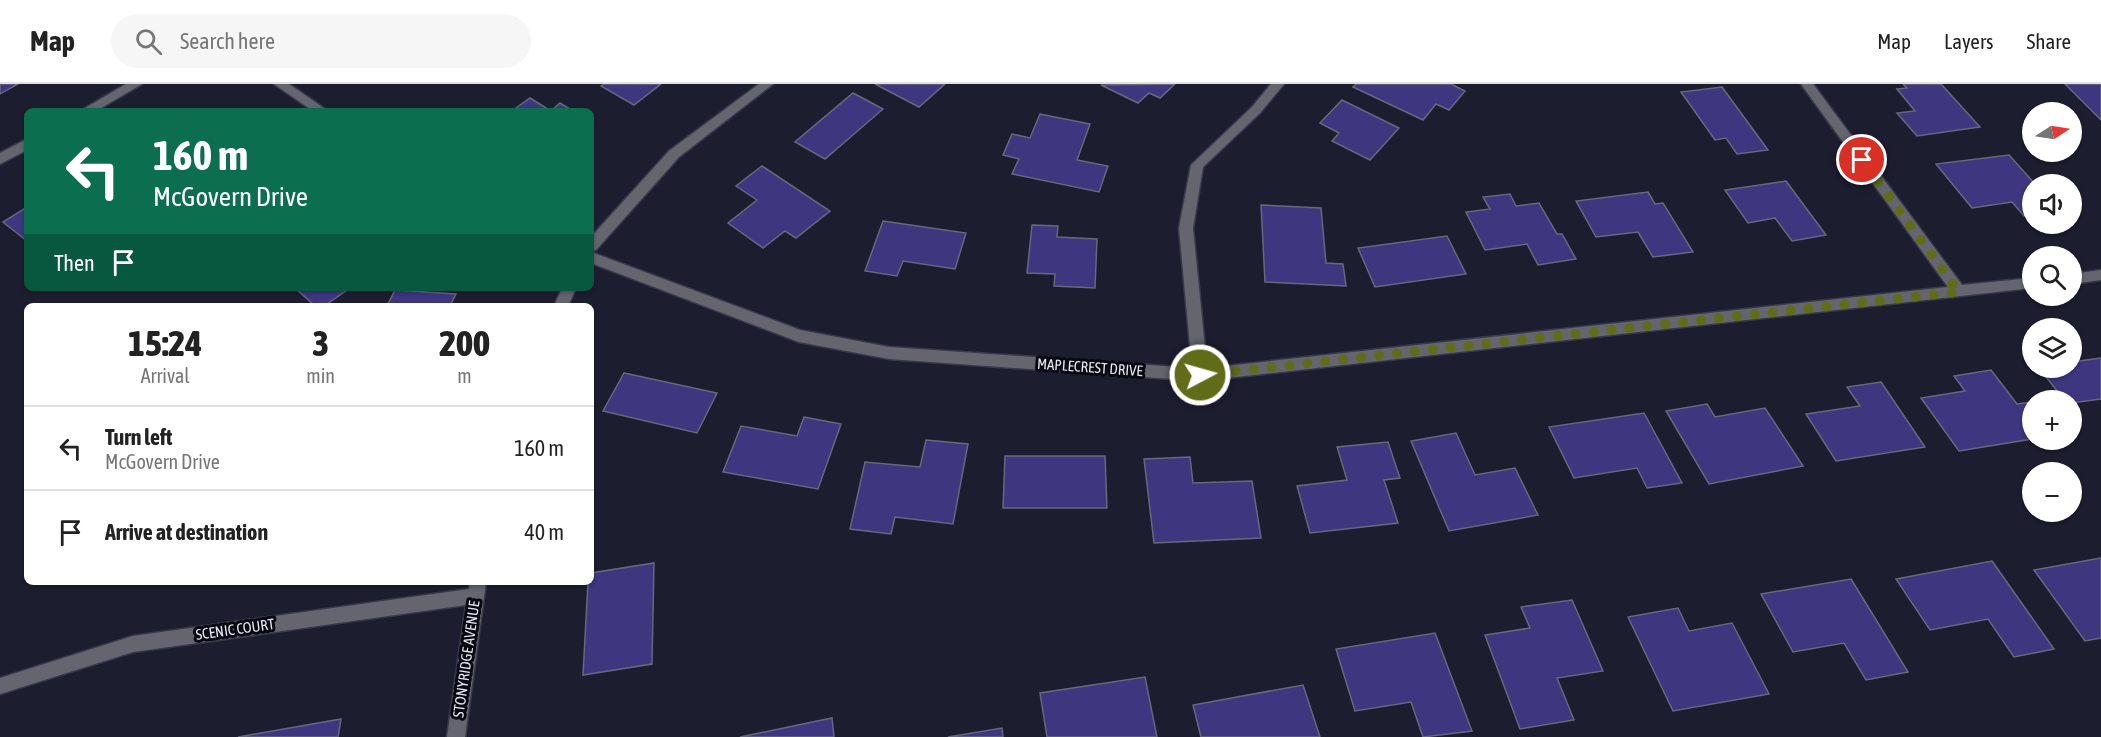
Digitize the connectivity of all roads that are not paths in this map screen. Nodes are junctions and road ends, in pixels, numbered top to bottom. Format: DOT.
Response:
graph roads {
  1 [pos="136,84"];
  2 [pos="280,84"];
  3 [pos="767,84"];
  4 [pos="1278,84"];
  5 [pos="1807,84"];
  6 [pos="92,108"];
  7 [pos="317,108"];
  8 [pos="24,146"];
  9 [pos="0,159"];
  10 [pos="594,243"];
  11 [pos="594,258"];
  12 [pos="2101,275"];
  13 [pos="2082,278"];
  14 [pos="2022,284"];
  15 [pos="1959,292"];
  16 [pos="1200,375"];
  17 [pos="476,589"];
  18 [pos="0,686"];
  19 [pos="456,737"];
  1 -- 6 [label="street"];
  2 -- 7 [label="street"];
  3 -- 10 [label="street"];
  4 -- 16 [label="street"];
  5 -- 15 [label="street"];
  8 -- 9 [label="street"];
  11 -- 16 [label="street, MAPLECREST DRIVE"];
  12 -- 13 [label="street"];
  14 -- 15 [label="street, MAPLECREST DRIVE"];
  15 -- 16 [label="street, MAPLECREST DRIVE"];
  17 -- 18 [label="street, SCENIC COURT"];
  17 -- 19 [label="street, STONYRIDGE AVENUE"];
}
